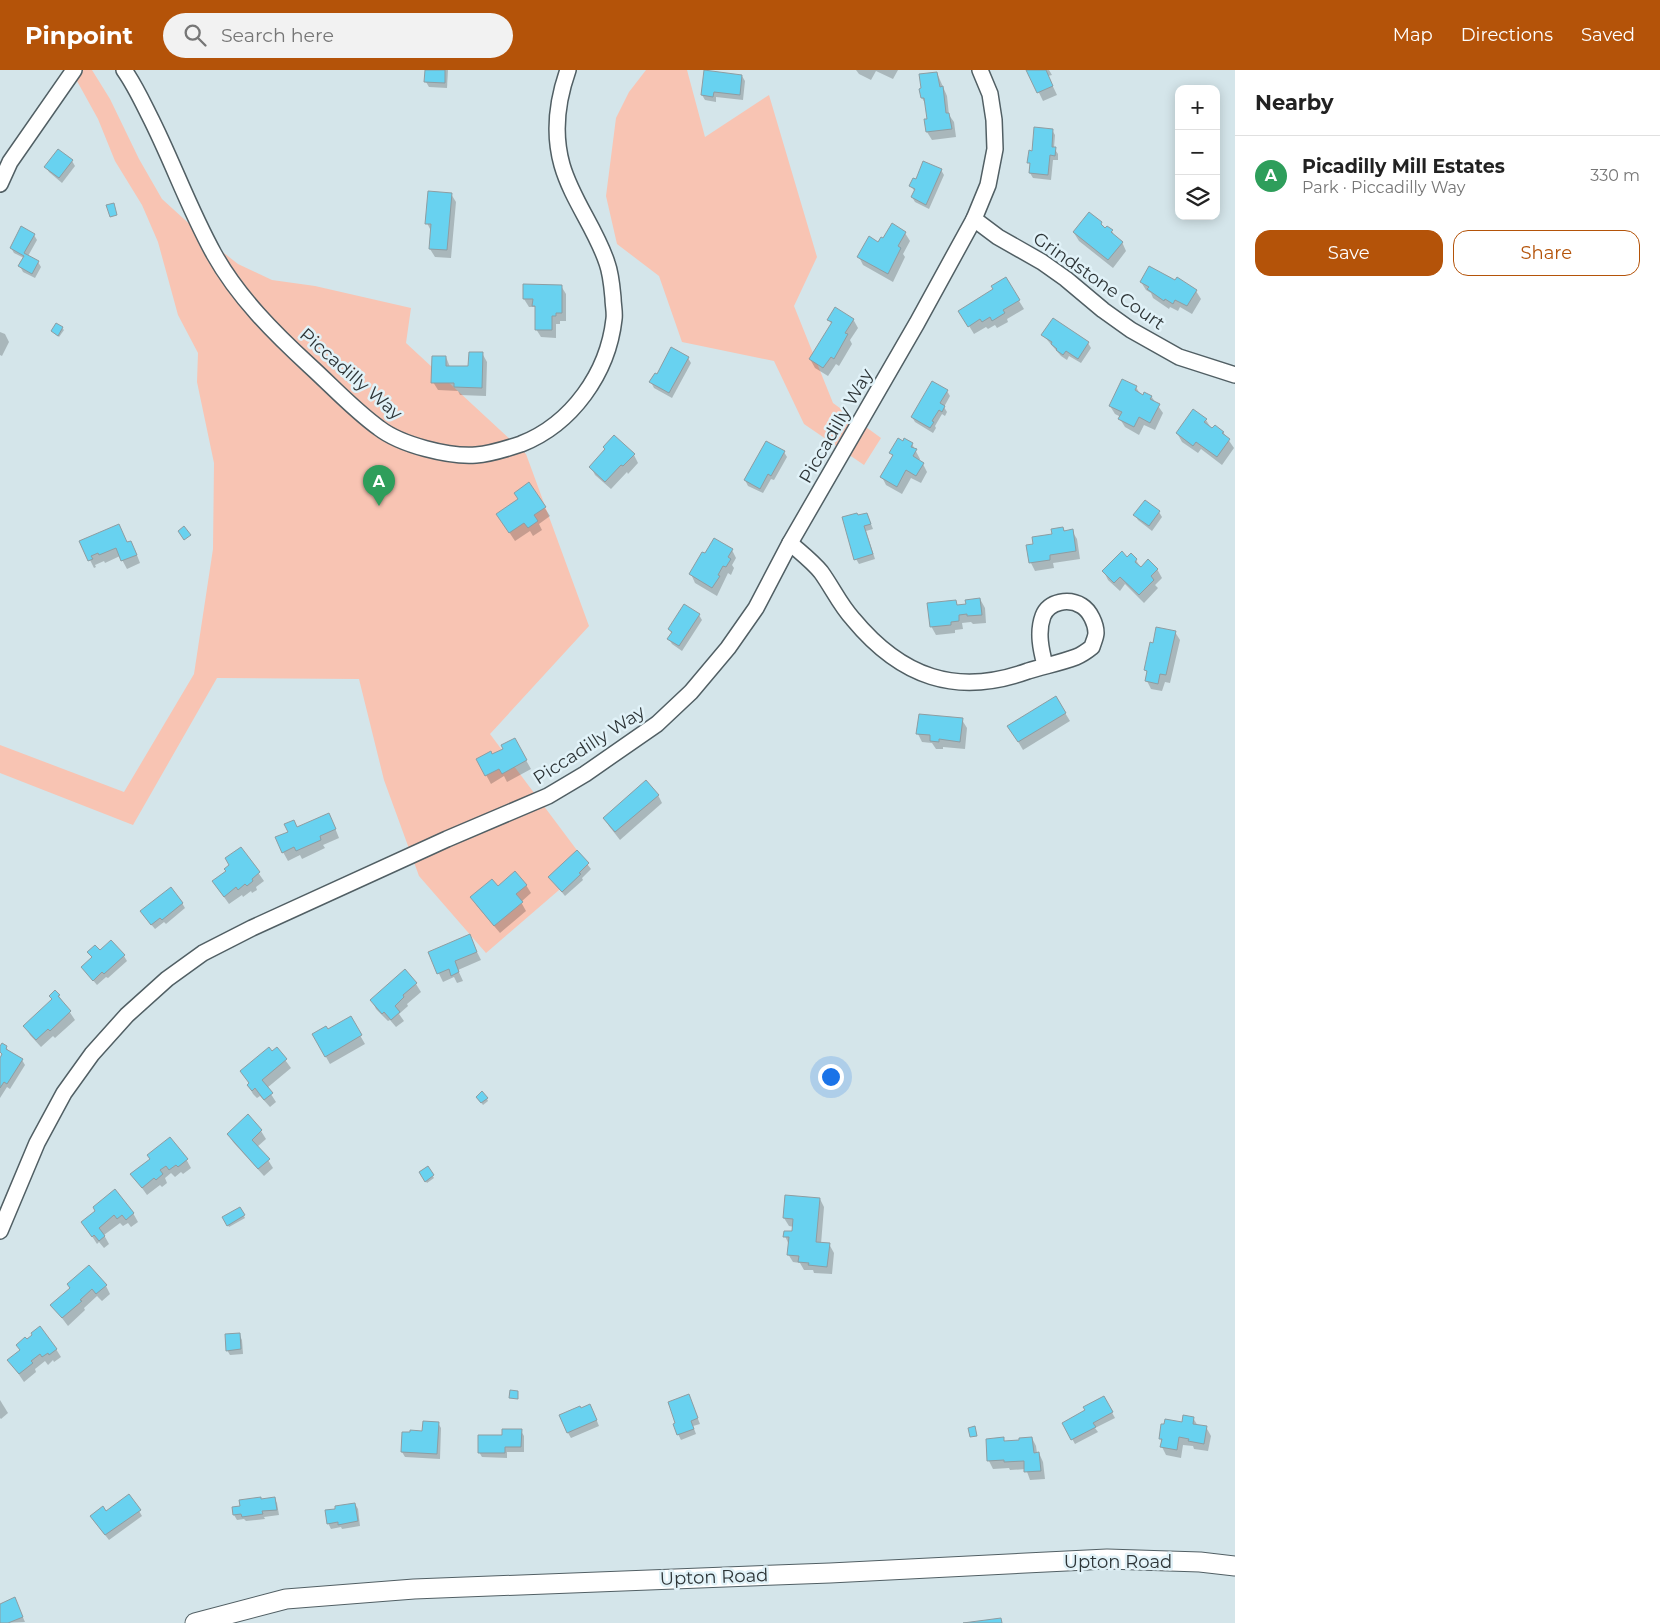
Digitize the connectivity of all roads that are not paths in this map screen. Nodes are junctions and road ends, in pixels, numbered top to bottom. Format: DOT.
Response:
graph roads {
  1 [pos="74,70"];
  2 [pos="124,70"];
  3 [pos="568,70"];
  4 [pos="980,70"];
  5 [pos="0,184"];
  6 [pos="974,219"];
  7 [pos="1235,375"];
  8 [pos="790,543"];
  9 [pos="1045,666"];
  10 [pos="0,1231"];
  11 [pos="1235,1566"];
  12 [pos="196,1623"];
  1 -- 5 [label="street"];
  2 -- 3 [label="street, Piccadilly Way"];
  4 -- 6 [label="street, Piccadilly Way"];
  6 -- 7 [label="street, Grindstone Court"];
  6 -- 8 [label="street, Piccadilly Way"];
  8 -- 9 [label="street"];
  8 -- 10 [label="street, Piccadilly Way"];
  9 -- 9 [label="street"];
  11 -- 12 [label="main road, Upton Road"];
}
